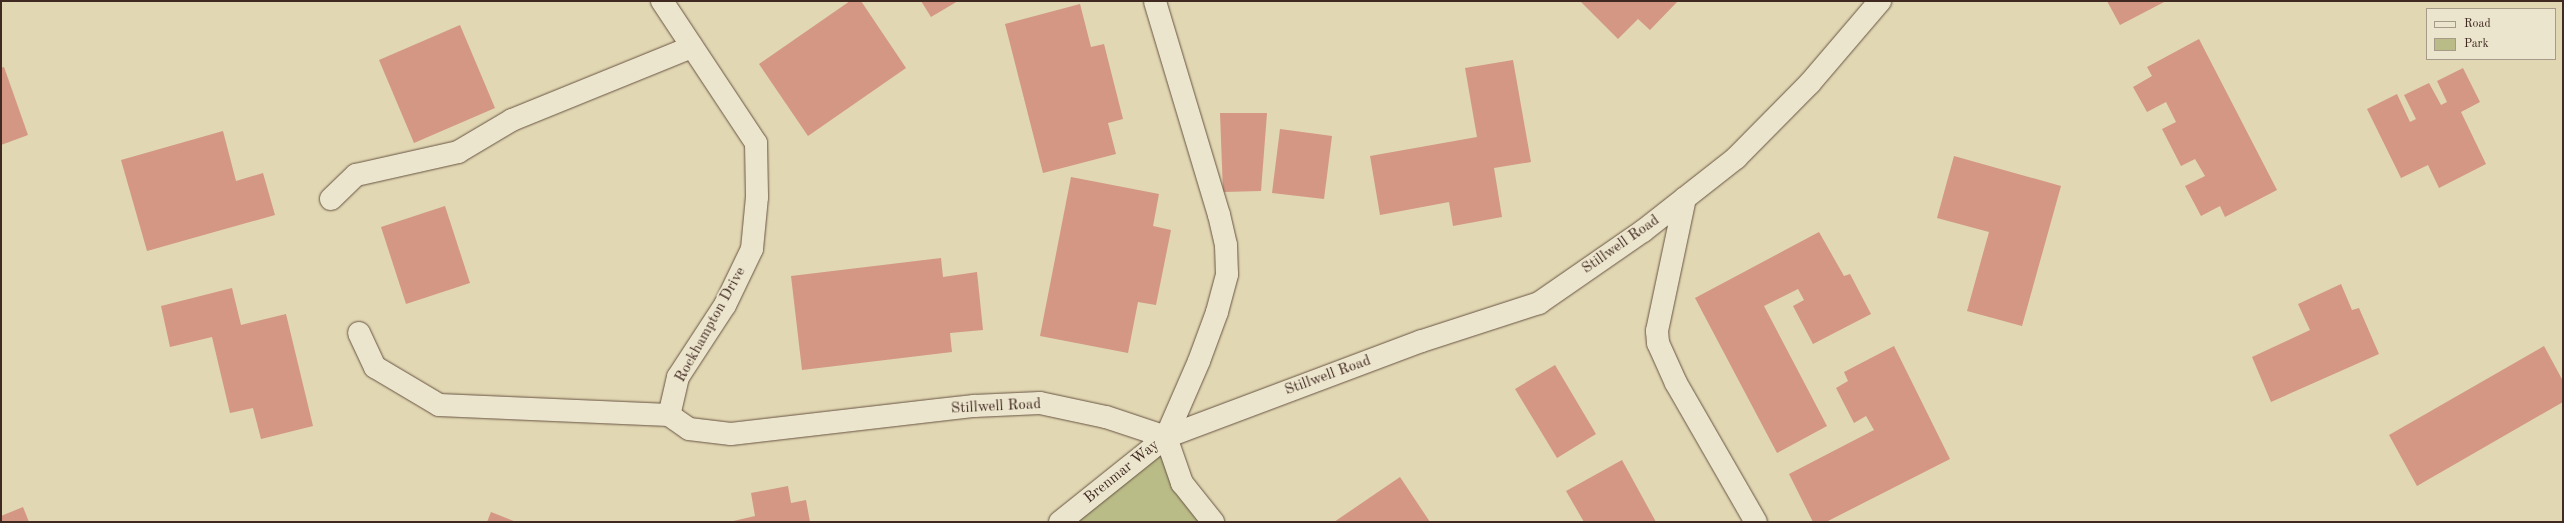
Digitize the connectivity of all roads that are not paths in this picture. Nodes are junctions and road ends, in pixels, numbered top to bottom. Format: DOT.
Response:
graph roads {
  1 [pos="662,1"];
  2 [pos="1154,1"];
  3 [pos="1880,1"];
  4 [pos="692,47"];
  5 [pos="1685,198"];
  6 [pos="331,199"];
  7 [pos="359,333"];
  8 [pos="669,415"];
  9 [pos="1166,437"];
  10 [pos="1060,522"];
  11 [pos="1212,522"];
  12 [pos="1756,522"];
  1 -- 4 [label="street, Rockhampton Drive"];
  2 -- 9 [label="street"];
  3 -- 5 [label="street, Stillwell Road"];
  4 -- 6 [label="street"];
  4 -- 8 [label="street, Rockhampton Drive"];
  5 -- 9 [label="street, Stillwell Road"];
  5 -- 12 [label="street"];
  7 -- 8 [label="street"];
  8 -- 9 [label="street, Stillwell Road"];
  9 -- 10 [label="street, Brenmar Way"];
  9 -- 11 [label="street"];
}
